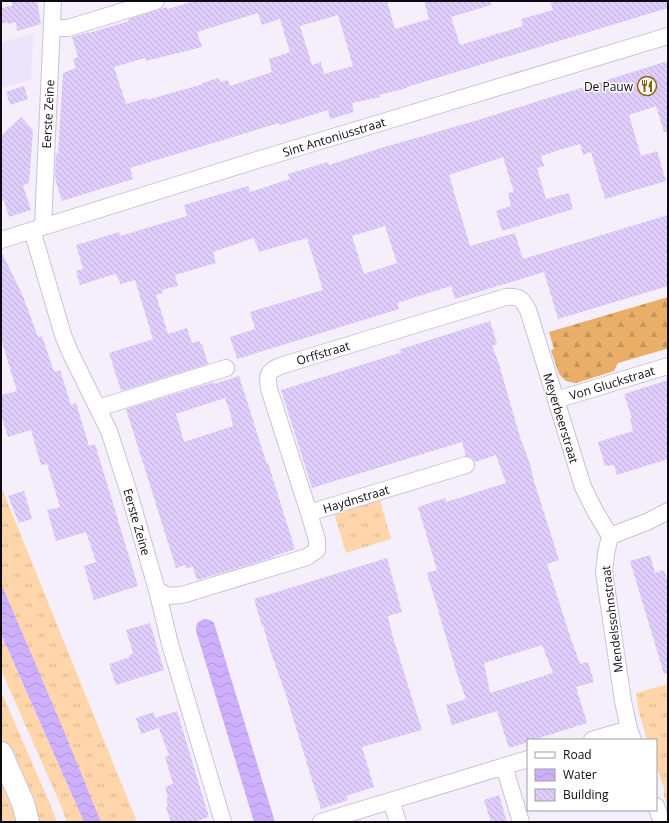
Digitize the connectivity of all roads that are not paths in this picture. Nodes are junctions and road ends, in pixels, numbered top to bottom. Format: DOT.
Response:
graph roads {
  1 [pos="53,1"];
  2 [pos="156,1"];
  3 [pos="52,28"];
  4 [pos="668,36"];
  5 [pos="38,228"];
  6 [pos="1,240"];
  7 [pos="520,298"];
  8 [pos="668,366"];
  9 [pos="226,368"];
  10 [pos="556,400"];
  11 [pos="98,408"];
  12 [pos="466,465"];
  13 [pos="668,511"];
  14 [pos="309,513"];
  15 [pos="610,536"];
  16 [pos="157,590"];
  17 [pos="631,734"];
  18 [pos="598,739"];
  19 [pos="1,753"];
  20 [pos="527,759"];
  21 [pos="504,766"];
  22 [pos="391,800"];
  23 [pos="657,809"];
  24 [pos="28,822"];
  25 [pos="223,822"];
  26 [pos="321,822"];
  27 [pos="398,822"];
  28 [pos="521,822"];
  29 [pos="662,822"];
  1 -- 3 [label="street, Eerste Zeine"];
  2 -- 3 [label="street"];
  3 -- 5 [label="street, Eerste Zeine"];
  4 -- 5 [label="street, Sint Antoniusstraat"];
  5 -- 6 [label="street, Sint Antoniusstraat"];
  5 -- 11 [label="street, Eerste Zeine"];
  7 -- 10 [label="street, Meyerbeerstraat"];
  7 -- 14 [label="street, Orffstraat"];
  8 -- 10 [label="street, Von Gluckstraat"];
  9 -- 11 [label="street"];
  10 -- 15 [label="street, Meyerbeerstraat"];
  11 -- 16 [label="street, Eerste Zeine"];
  12 -- 14 [label="street, Haydnstraat"];
  13 -- 15 [label="street"];
  14 -- 16 [label="street, Haydnstraat"];
  15 -- 17 [label="street, Mendelssohnstraat"];
  16 -- 25 [label="street, Eerste Zeine"];
  17 -- 18 [label="street"];
  19 -- 24 [label="main road"];
  20 -- 21 [label="street"];
  21 -- 22 [label="street"];
  21 -- 28 [label="street"];
  22 -- 26 [label="street"];
  22 -- 27 [label="street"];
  23 -- 29 [label="street"];
}
